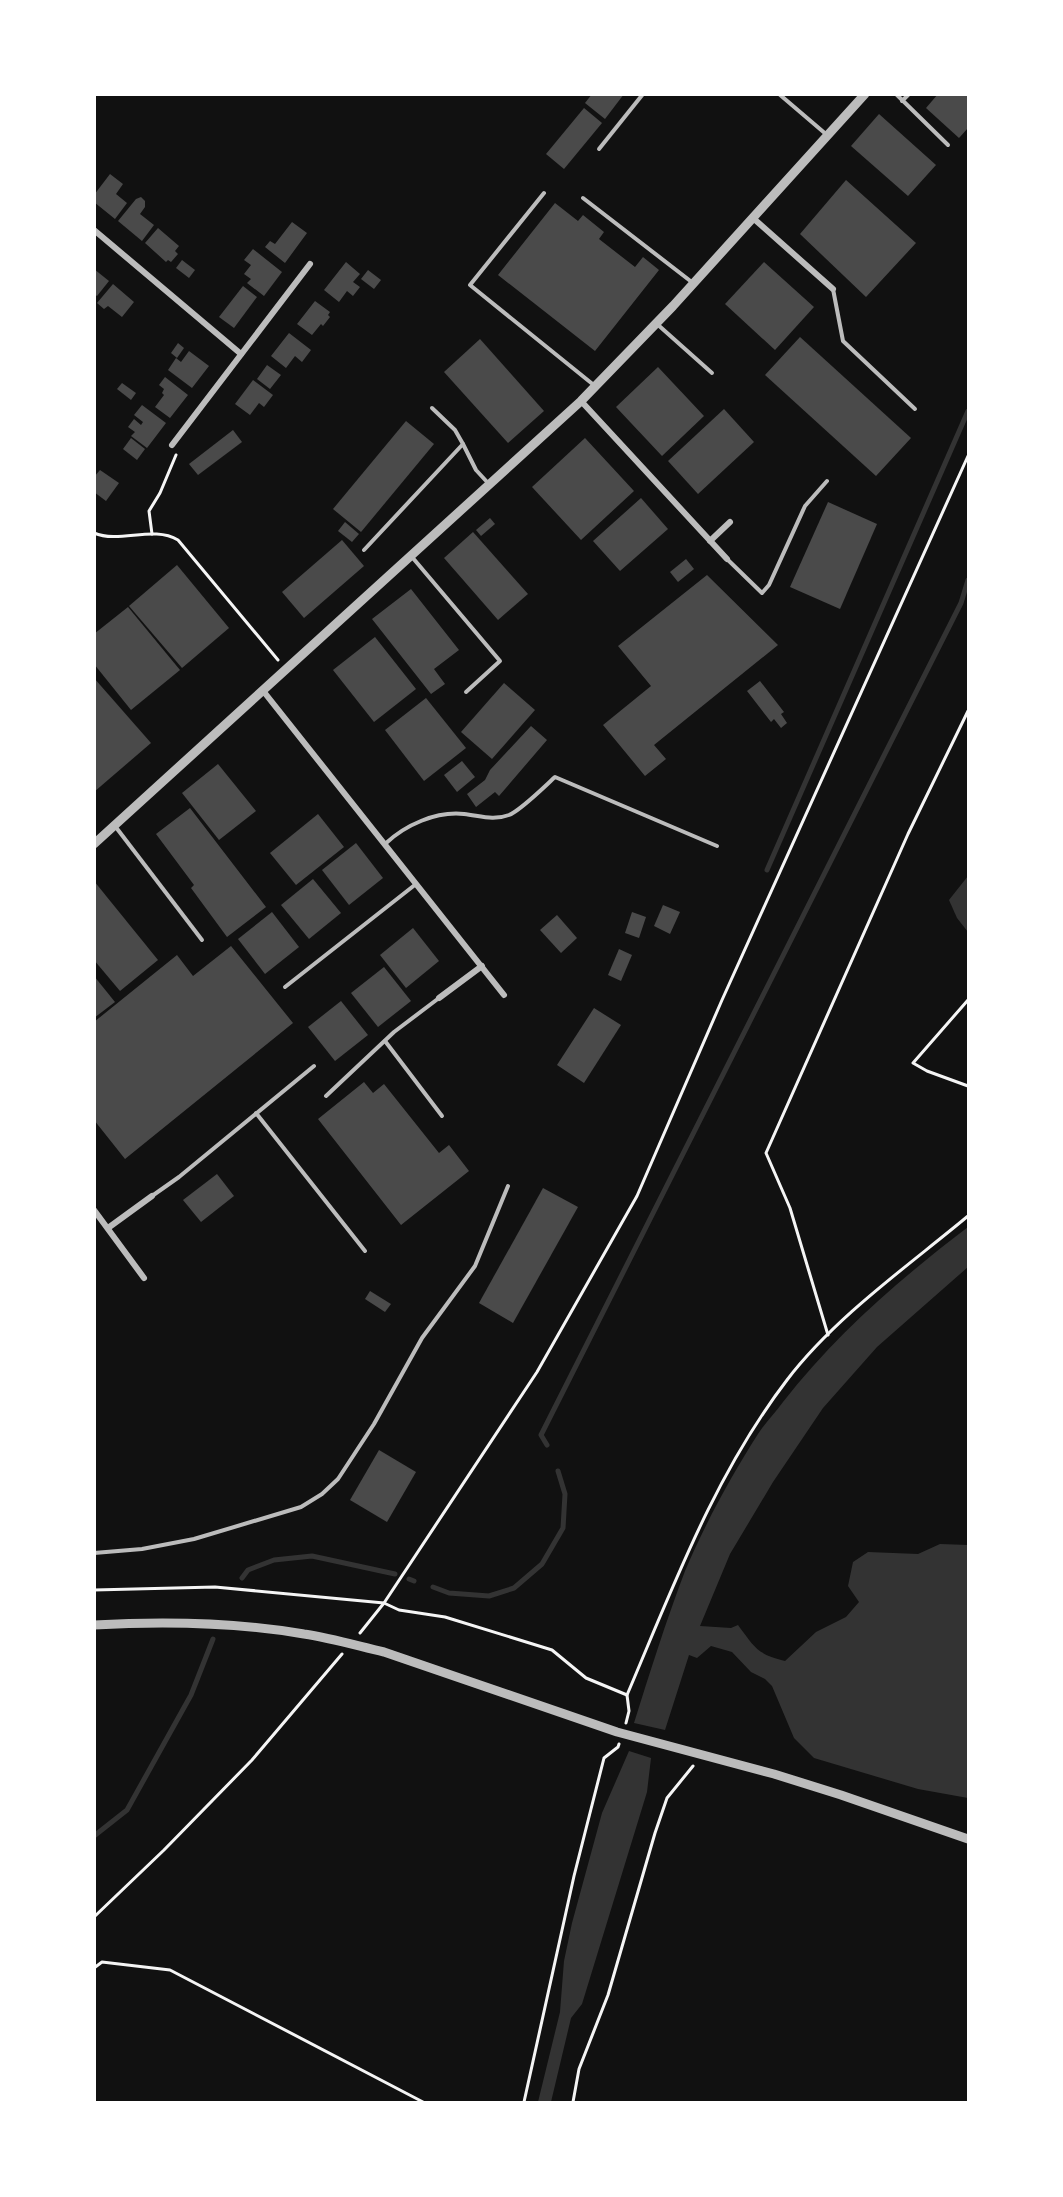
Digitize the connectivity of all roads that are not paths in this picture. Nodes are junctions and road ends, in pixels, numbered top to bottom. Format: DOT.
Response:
graph roads {
  1 [pos="643,94"];
  2 [pos="779,94"];
  3 [pos="865,94"];
  4 [pos="896,94"];
  5 [pos="909,94"];
  6 [pos="902,101"];
  7 [pos="828,135"];
  8 [pos="948,145"];
  9 [pos="599,150"];
  10 [pos="544,193"];
  11 [pos="583,198"];
  12 [pos="753,218"];
  13 [pos="94,230"];
  14 [pos="310,264"];
  15 [pos="694,283"];
  16 [pos="833,289"];
  17 [pos="657,324"];
  18 [pos="240,354"];
  19 [pos="712,373"];
  20 [pos="596,386"];
  21 [pos="581,402"];
  22 [pos="432,408"];
  23 [pos="915,409"];
  24 [pos="463,444"];
  25 [pos="172,445"];
  26 [pos="827,480"];
  27 [pos="490,486"];
  28 [pos="730,522"];
  29 [pos="710,541"];
  30 [pos="364,550"];
  31 [pos="412,557"];
  32 [pos="727,559"];
  33 [pos="264,692"];
  34 [pos="466,692"];
  35 [pos="115,826"];
  36 [pos="94,844"];
  37 [pos="385,844"];
  38 [pos="717,846"];
  39 [pos="416,884"];
  40 [pos="202,940"];
  41 [pos="482,966"];
  42 [pos="285,987"];
  43 [pos="504,995"];
  44 [pos="439,998"];
  45 [pos="384,1041"];
  46 [pos="314,1066"];
  47 [pos="326,1096"];
  48 [pos="256,1113"];
  49 [pos="442,1116"];
  50 [pos="508,1186"];
  51 [pos="152,1196"];
  52 [pos="94,1210"];
  53 [pos="108,1228"];
  54 [pos="365,1251"];
  55 [pos="144,1278"];
  56 [pos="94,1553"];
  57 [pos="94,1625"];
  58 [pos="969,1839"];
  1 -- 9 [label="lane"];
  2 -- 7 [label="lane"];
  3 -- 7 [label="street"];
  4 -- 6 [label="lane"];
  5 -- 6 [label="lane"];
  6 -- 8 [label="lane"];
  7 -- 12 [label="street"];
  10 -- 20 [label="lane"];
  11 -- 15 [label="lane"];
  12 -- 15 [label="street"];
  12 -- 16 [label="street"];
  13 -- 18 [label="street"];
  14 -- 18 [label="street"];
  15 -- 17 [label="street"];
  16 -- 23 [label="lane"];
  17 -- 19 [label="lane"];
  17 -- 20 [label="street"];
  18 -- 25 [label="street"];
  20 -- 21 [label="street"];
  21 -- 27 [label="street"];
  21 -- 29 [label="street"];
  22 -- 24 [label="lane"];
  24 -- 27 [label="lane"];
  24 -- 30 [label="lane"];
  26 -- 32 [label="lane"];
  27 -- 31 [label="street"];
  28 -- 29 [label="street"];
  29 -- 32 [label="street"];
  31 -- 33 [label="street"];
  31 -- 34 [label="lane"];
  33 -- 35 [label="street"];
  33 -- 37 [label="street"];
  35 -- 36 [label="street"];
  35 -- 40 [label="lane"];
  37 -- 38 [label="lane"];
  37 -- 39 [label="street"];
  39 -- 41 [label="street"];
  39 -- 42 [label="lane"];
  41 -- 43 [label="street"];
  41 -- 44 [label="street"];
  44 -- 45 [label="lane"];
  45 -- 47 [label="lane"];
  45 -- 49 [label="lane"];
  46 -- 48 [label="lane"];
  48 -- 51 [label="lane"];
  48 -- 54 [label="lane"];
  50 -- 56 [label="lane"];
  51 -- 53 [label="street"];
  52 -- 53 [label="street"];
  53 -- 55 [label="street"];
  57 -- 58 [label="street"];
}
